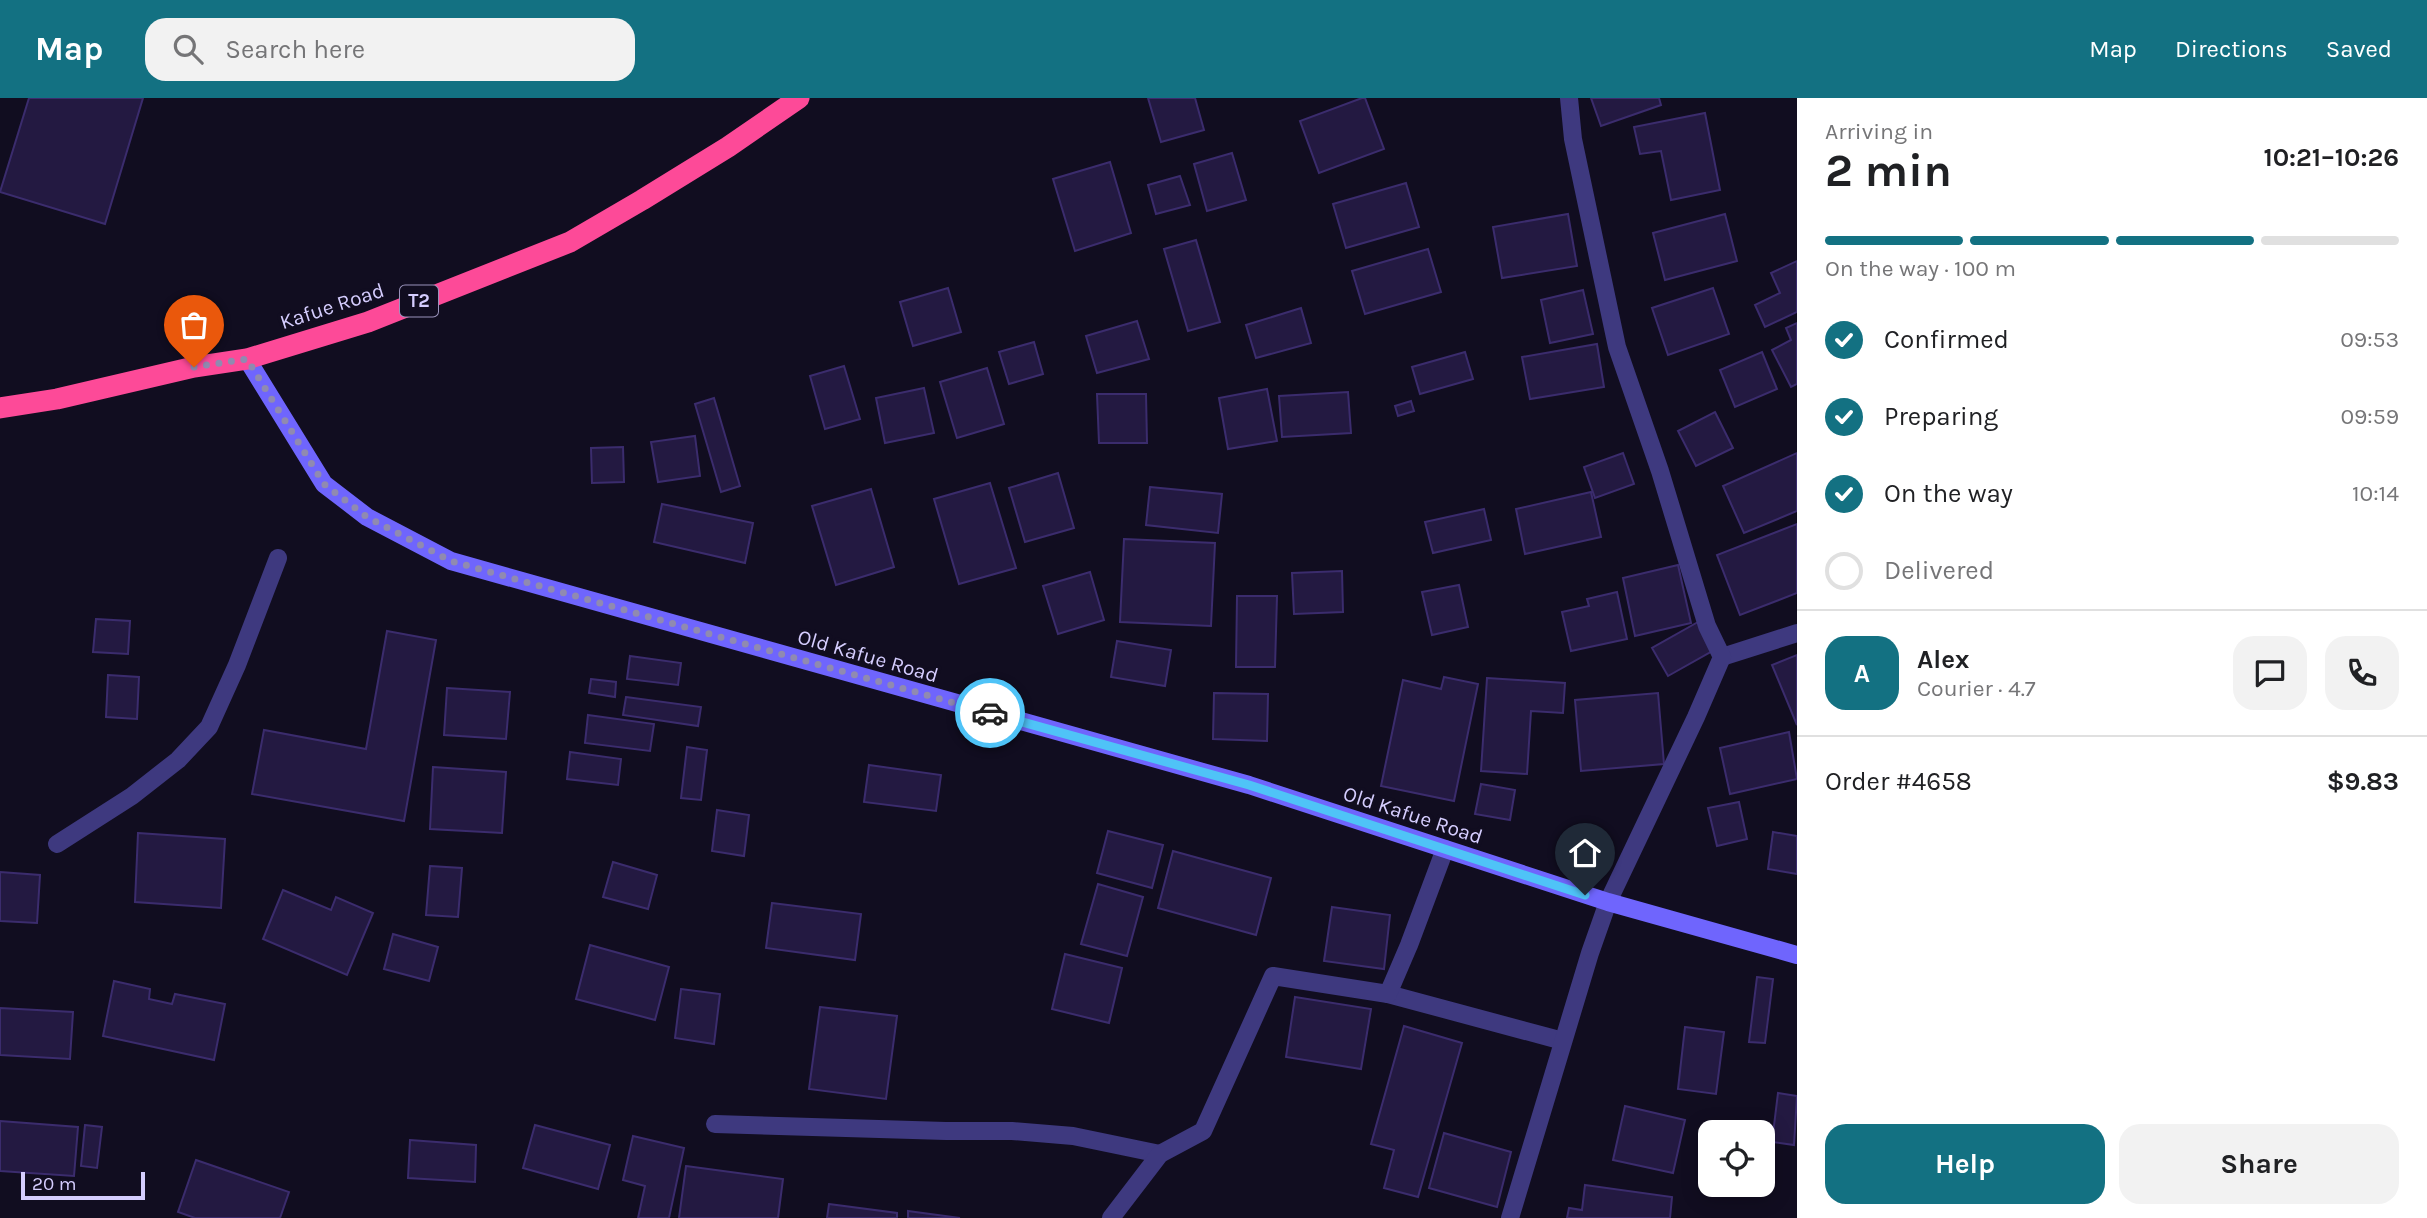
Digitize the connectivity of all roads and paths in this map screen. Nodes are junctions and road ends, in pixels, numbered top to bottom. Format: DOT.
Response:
graph roads {
  1 [pos="799,98"];
  2 [pos="1569,98"];
  3 [pos="247,359"];
  4 [pos="0,408"];
  5 [pos="278,558"];
  6 [pos="1797,633"];
  7 [pos="1722,657"];
  8 [pos="57,844"];
  9 [pos="1445,849"];
  10 [pos="1608,902"];
  11 [pos="1797,955"];
  12 [pos="1388,994"];
  13 [pos="1563,1041"];
  14 [pos="715,1124"];
  15 [pos="1160,1154"];
  16 [pos="1111,1218"];
  17 [pos="1510,1218"];
  1 -- 3 [label="highway, Kafue Road / T2"];
  2 -- 7 [label="street"];
  3 -- 4 [label="highway, Kafue Road / T2"];
  3 -- 9 [label="street, Old Kafue Road"];
  5 -- 8 [label="street"];
  6 -- 7 [label="street"];
  7 -- 10 [label="street"];
  9 -- 10 [label="street, Old Kafue Road"];
  9 -- 12 [label="street"];
  10 -- 11 [label="street, Old Kafue Road"];
  10 -- 13 [label="street"];
  12 -- 13 [label="street"];
  12 -- 15 [label="street"];
  13 -- 17 [label="street"];
  14 -- 15 [label="street"];
  15 -- 16 [label="street"];
}
